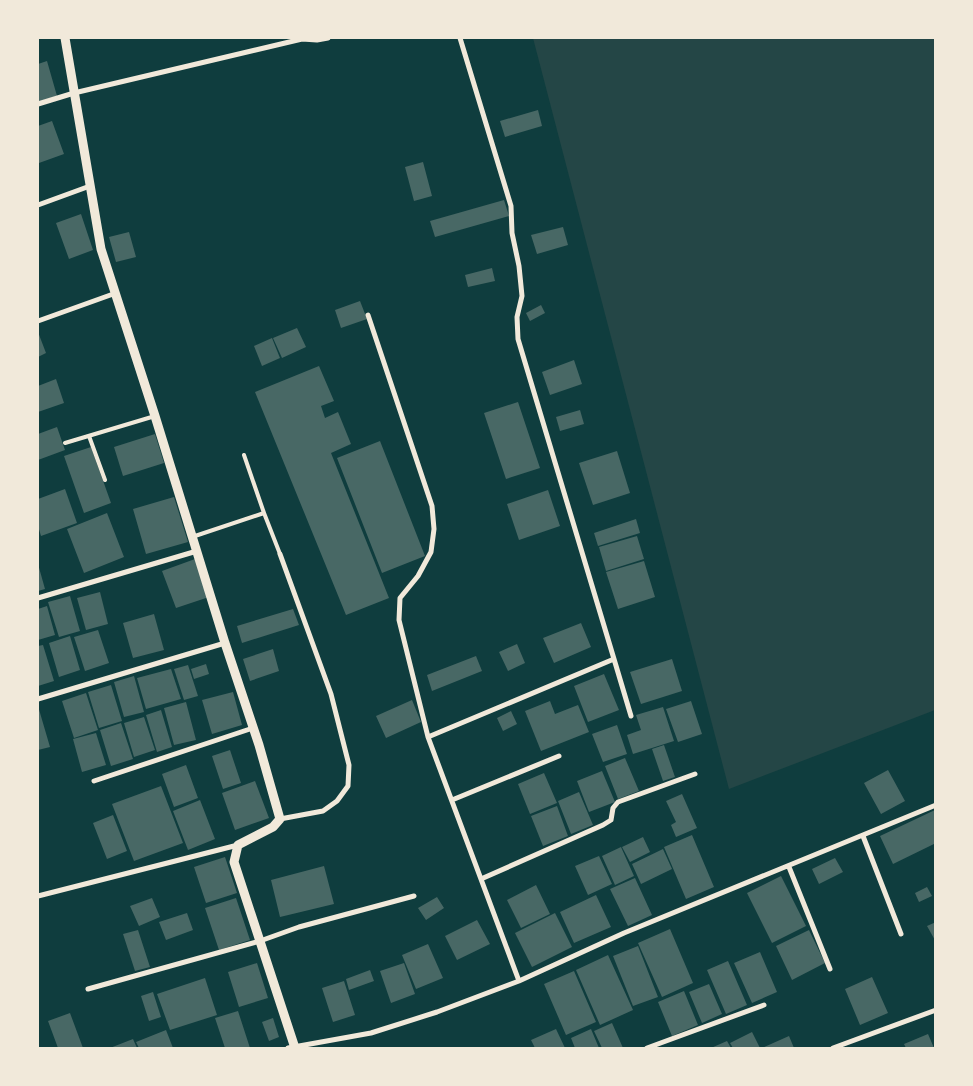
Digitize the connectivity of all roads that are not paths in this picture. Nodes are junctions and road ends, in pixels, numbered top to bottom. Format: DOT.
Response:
graph roads {
  1 [pos="65,38"];
  2 [pos="328,38"];
  3 [pos="460,38"];
  4 [pos="74,93"];
  5 [pos="38,104"];
  6 [pos="90,186"];
  7 [pos="38,205"];
  8 [pos="116,293"];
  9 [pos="368,315"];
  10 [pos="38,321"];
  11 [pos="155,416"];
  12 [pos="89,436"];
  13 [pos="65,443"];
  14 [pos="244,455"];
  15 [pos="105,480"];
  16 [pos="264,513"];
  17 [pos="192,537"];
  18 [pos="197,551"];
  19 [pos="280,554"];
  20 [pos="38,598"];
  21 [pos="225,643"];
  22 [pos="614,659"];
  23 [pos="38,699"];
  24 [pos="631,716"];
  25 [pos="253,728"];
  26 [pos="428,737"];
  27 [pos="559,756"];
  28 [pos="695,774"];
  29 [pos="94,781"];
  30 [pos="452,800"];
  31 [pos="936,805"];
  32 [pos="280,819"];
  33 [pos="862,836"];
  34 [pos="238,845"];
  35 [pos="788,867"];
  36 [pos="481,879"];
  37 [pos="38,896"];
  38 [pos="414,896"];
  39 [pos="901,934"];
  40 [pos="260,940"];
  41 [pos="830,969"];
  42 [pos="519,982"];
  43 [pos="88,989"];
  44 [pos="764,1005"];
  45 [pos="936,1010"];
  46 [pos="293,1048"];
  47 [pos="648,1048"];
  48 [pos="833,1048"];
  1 -- 4 [label="street"];
  2 -- 4 [label="street"];
  3 -- 22 [label="street"];
  4 -- 5 [label="street"];
  4 -- 6 [label="street"];
  6 -- 7 [label="street"];
  6 -- 8 [label="street"];
  8 -- 10 [label="street"];
  8 -- 11 [label="street"];
  9 -- 26 [label="street"];
  11 -- 12 [label="lane"];
  11 -- 17 [label="street"];
  12 -- 13 [label="lane"];
  12 -- 15 [label="lane"];
  14 -- 16 [label="lane"];
  16 -- 17 [label="lane"];
  16 -- 19 [label="lane"];
  17 -- 18 [label="street"];
  18 -- 20 [label="street"];
  18 -- 21 [label="street"];
  19 -- 32 [label="street"];
  21 -- 23 [label="street"];
  21 -- 25 [label="street"];
  22 -- 24 [label="street"];
  22 -- 26 [label="street"];
  25 -- 29 [label="street"];
  25 -- 32 [label="street"];
  26 -- 30 [label="street"];
  27 -- 30 [label="street"];
  28 -- 36 [label="street"];
  30 -- 36 [label="street"];
  31 -- 33 [label="street"];
  32 -- 34 [label="street"];
  33 -- 35 [label="street"];
  33 -- 39 [label="street"];
  34 -- 37 [label="street"];
  34 -- 40 [label="street"];
  35 -- 41 [label="street"];
  35 -- 42 [label="street"];
  36 -- 42 [label="street"];
  38 -- 40 [label="street"];
  40 -- 43 [label="street"];
  40 -- 46 [label="street"];
  42 -- 46 [label="street"];
  44 -- 47 [label="street"];
  45 -- 48 [label="street"];
}
